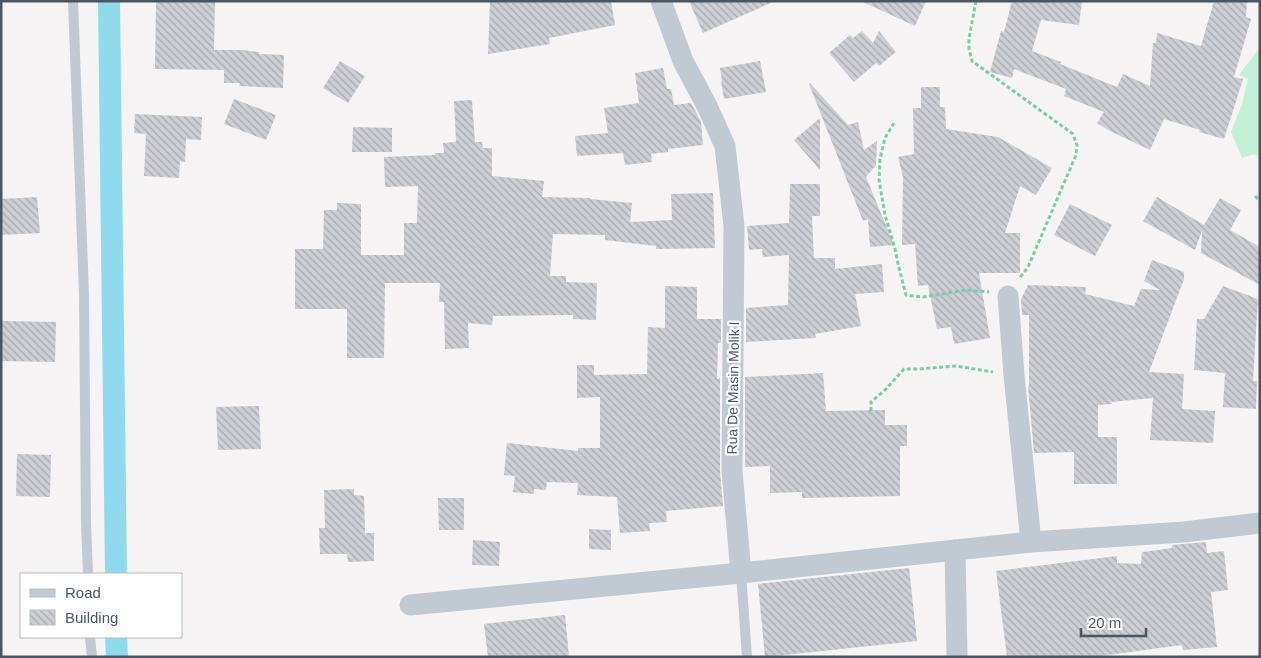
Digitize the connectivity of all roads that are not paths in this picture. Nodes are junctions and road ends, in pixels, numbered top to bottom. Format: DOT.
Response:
graph roads {
  1 [pos="73,1"];
  2 [pos="661,1"];
  3 [pos="1008,296"];
  4 [pos="1260,523"];
  5 [pos="1031,542"];
  6 [pos="955,550"];
  7 [pos="88,573"];
  8 [pos="740,573"];
  9 [pos="410,605"];
  10 [pos="90,638"];
  11 [pos="92,657"];
  12 [pos="747,657"];
  13 [pos="957,657"];
  1 -- 7 [label="lane"];
  2 -- 8 [label="street, Rua De Masin Molik I"];
  3 -- 5 [label="street"];
  4 -- 5 [label="street"];
  5 -- 6 [label="street"];
  6 -- 8 [label="street"];
  6 -- 13 [label="street"];
  8 -- 9 [label="street"];
  8 -- 12 [label="lane"];
  10 -- 11 [label="lane"];
}
